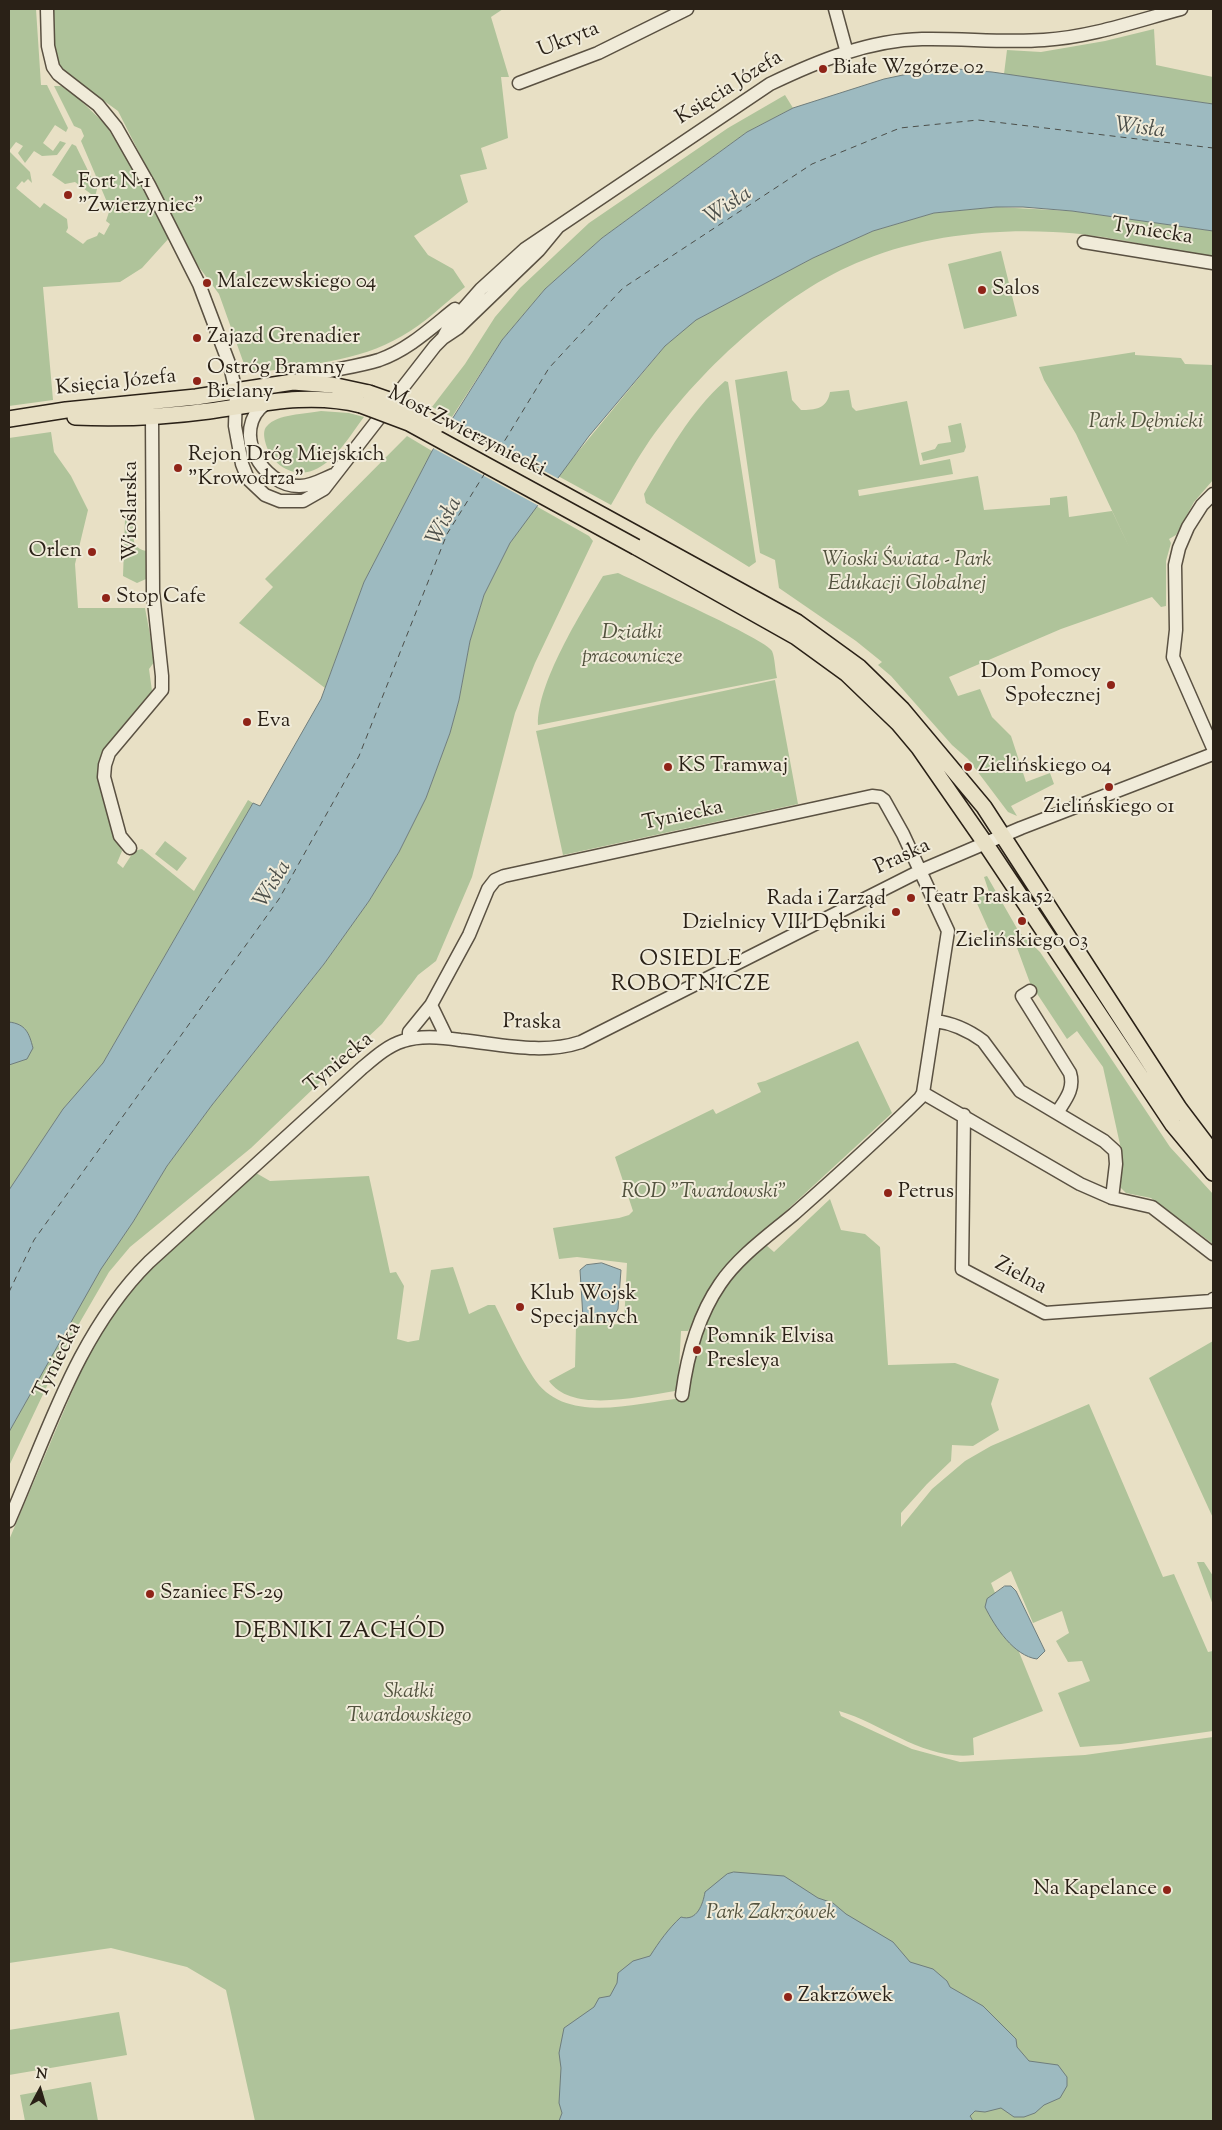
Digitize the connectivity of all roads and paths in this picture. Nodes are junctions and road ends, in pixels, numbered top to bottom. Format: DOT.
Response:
graph roads {
  1 [pos="46,9"];
  2 [pos="688,9"];
  3 [pos="835,9"];
  4 [pos="1180,9"];
  5 [pos="847,53"];
  6 [pos="519,83"];
  7 [pos="558,227"];
  8 [pos="1084,242"];
  9 [pos="1213,263"];
  10 [pos="481,289"];
  11 [pos="443,338"];
  12 [pos="293,382"];
  13 [pos="236,392"];
  14 [pos="365,399"];
  15 [pos="176,400"];
  16 [pos="134,403"];
  17 [pos="265,404"];
  18 [pos="235,408"];
  19 [pos="31,416"];
  20 [pos="152,417"];
  21 [pos="9,419"];
  22 [pos="333,475"];
  23 [pos="1213,494"];
  24 [pos="639,542"];
  25 [pos="1213,748"];
  26 [pos="1213,754"];
  27 [pos="1003,835"];
  28 [pos="985,843"];
  29 [pos="130,848"];
  30 [pos="920,871"];
  31 [pos="1030,991"];
  32 [pos="431,1005"];
  33 [pos="935,1021"];
  34 [pos="447,1038"];
  35 [pos="409,1039"];
  36 [pos="923,1093"];
  37 [pos="1057,1112"];
  38 [pos="964,1115"];
  39 [pos="1213,1153"];
  40 [pos="1213,1174"];
  41 [pos="1112,1198"];
  42 [pos="1213,1254"];
  43 [pos="1213,1299"];
  44 [pos="682,1395"];
  45 [pos="9,1521"];
  1 -- 13 [label="street"];
  2 -- 6 [label="street, Ukryta"];
  3 -- 5 [label="street"];
  4 -- 5 [label="street, Księcia Józefa"];
  5 -- 7 [label="street, Księcia Józefa"];
  7 -- 10 [label="street, Księcia Józefa"];
  7 -- 11 [label="street, Księcia Józefa"];
  8 -- 9 [label="street, Tyniecka"];
  10 -- 11 [label="street, Księcia Józefa"];
  10 -- 12 [label="street, Księcia Józefa"];
  11 -- 22 [label="street, Księcia Józefa"];
  12 -- 13 [label="main road, Księcia Józefa"];
  12 -- 14 [label="main road, Most Zwierzyniecki"];
  13 -- 15 [label="main road, Księcia Józefa"];
  13 -- 18 [label="street, Księcia Józefa"];
  14 -- 17 [label="main road, Most Zwierzyniecki"];
  14 -- 24 [label="main road, Most Zwierzyniecki, bridge"];
  15 -- 16 [label="main road, Księcia Józefa"];
  15 -- 20 [label="street"];
  16 -- 19 [label="main road, Księcia Józefa"];
  16 -- 20 [label="street"];
  17 -- 18 [label="main road, Księcia Józefa"];
  17 -- 22 [label="street, Księcia Józefa"];
  18 -- 20 [label="main road, Księcia Józefa"];
  18 -- 22 [label="street, Księcia Józefa"];
  19 -- 20 [label="main road, Księcia Józefa"];
  19 -- 21 [label="main road, Księcia Józefa"];
  20 -- 29 [label="street, Wioślarska"];
  23 -- 25 [label="street"];
  24 -- 27 [label="main road"];
  24 -- 28 [label="main road"];
  26 -- 27 [label="street, Praska"];
  27 -- 28 [label="street, Praska"];
  27 -- 39 [label="main road"];
  28 -- 30 [label="street, Praska"];
  28 -- 40 [label="main road"];
  30 -- 32 [label="street, Tyniecka"];
  30 -- 33 [label="street"];
  30 -- 34 [label="street, Praska"];
  31 -- 37 [label="street"];
  32 -- 34 [label="street"];
  32 -- 35 [label="street, Tyniecka"];
  33 -- 36 [label="street"];
  33 -- 37 [label="street"];
  34 -- 35 [label="street, Praska"];
  35 -- 45 [label="street, Tyniecka"];
  36 -- 38 [label="street"];
  36 -- 44 [label="street"];
  37 -- 41 [label="street"];
  38 -- 41 [label="street"];
  38 -- 43 [label="street, Zielna"];
  41 -- 42 [label="street"];
}
